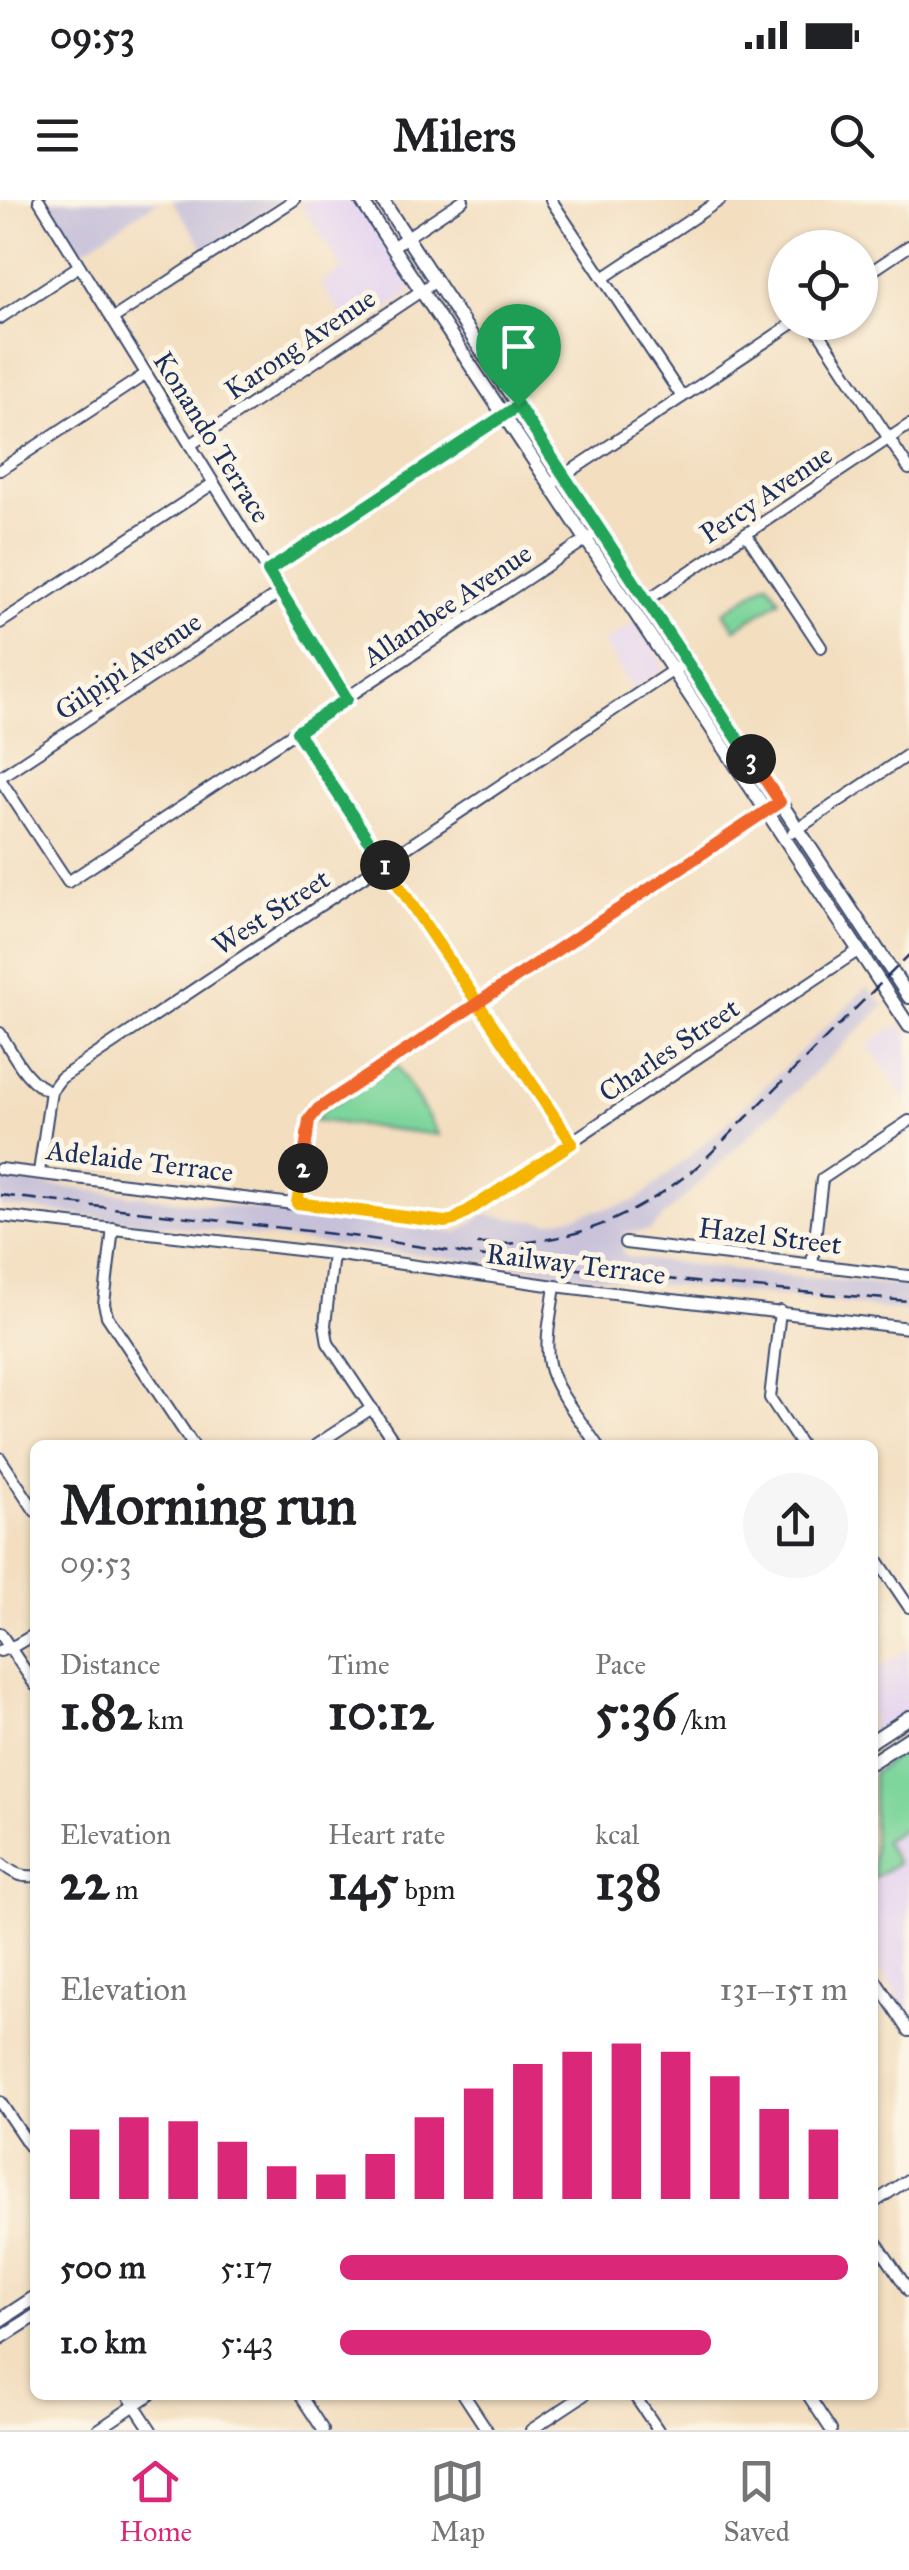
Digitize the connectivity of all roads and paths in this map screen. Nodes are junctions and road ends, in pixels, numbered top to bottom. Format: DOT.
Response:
graph roads {
  1 [pos="38,200"];
  2 [pos="294,200"];
  3 [pos="361,200"];
  4 [pos="382,200"];
  5 [pos="463,200"];
  6 [pos="551,200"];
  7 [pos="720,200"];
  8 [pos="407,238"];
  9 [pos="909,246"];
  10 [pos="392,247"];
  11 [pos="79,266"];
  12 [pos="878,267"];
  13 [pos="603,278"];
  14 [pos="436,281"];
  15 [pos="421,291"];
  16 [pos="0,318"];
  17 [pos="112,319"];
  18 [pos="768,339"];
  19 [pos="824,340"];
  20 [pos="146,374"];
  21 [pos="682,397"];
  22 [pos="518,406"];
  23 [pos="504,415"];
  24 [pos="909,425"];
  25 [pos="889,439"];
  26 [pos="190,445"];
  27 [pos="909,469"];
  28 [pos="0,470"];
  29 [pos="565,475"];
  30 [pos="214,483"];
  31 [pos="550,485"];
  32 [pos="600,530"];
  33 [pos="746,534"];
  34 [pos="586,540"];
  35 [pos="268,571"];
  36 [pos="281,592"];
  37 [pos="647,600"];
  38 [pos="0,623"];
  39 [pos="821,647"];
  40 [pos="687,661"];
  41 [pos="674,670"];
  42 [pos="347,699"];
  43 [pos="297,732"];
  44 [pos="909,754"];
  45 [pos="0,778"];
  46 [pos="780,802"];
  47 [pos="767,811"];
  48 [pos="798,829"];
  49 [pos="784,838"];
  50 [pos="385,864"];
  51 [pos="859,950"];
  52 [pos="909,998"];
  53 [pos="478,1002"];
  54 [pos="909,1026"];
  55 [pos="0,1033"];
  56 [pos="51,1092"];
  57 [pos="909,1120"];
  58 [pos="572,1143"];
  59 [pos="0,1168"];
  60 [pos="39,1172"];
  61 [pos="297,1203"];
  62 [pos="0,1216"];
  63 [pos="454,1220"];
  64 [pos="113,1228"];
  65 [pos="625,1242"];
  66 [pos="333,1254"];
  67 [pos="812,1264"];
  68 [pos="909,1276"];
  69 [pos="555,1286"];
  70 [pos="780,1311"];
  71 [pos="909,1328"];
  72 [pos="372,1408"];
  73 [pos="191,1440"];
  74 [pos="324,1440"];
  75 [pos="393,1440"];
  76 [pos="594,1440"];
  77 [pos="798,1440"];
  78 [pos="0,1458"];
  79 [pos="30,1503"];
  80 [pos="878,1561"];
  81 [pos="909,1607"];
  82 [pos="0,1633"];
  83 [pos="30,1637"];
  84 [pos="5,1650"];
  85 [pos="30,1679"];
  86 [pos="909,1717"];
  87 [pos="878,1737"];
  88 [pos="909,1738"];
  89 [pos="878,1758"];
  90 [pos="0,1863"];
  91 [pos="30,1876"];
  92 [pos="878,1984"];
  93 [pos="909,2031"];
  94 [pos="0,2102"];
  95 [pos="30,2147"];
  96 [pos="909,2179"];
  97 [pos="878,2200"];
  98 [pos="878,2245"];
  99 [pos="909,2291"];
  100 [pos="30,2300"];
  101 [pos="30,2319"];
  102 [pos="0,2320"];
  103 [pos="0,2338"];
  104 [pos="131,2400"];
  105 [pos="303,2400"];
  106 [pos="467,2400"];
  107 [pos="576,2400"];
  108 [pos="637,2400"];
  109 [pos="811,2400"];
  110 [pos="98,2430"];
  111 [pos="151,2430"];
  112 [pos="323,2430"];
  113 [pos="488,2430"];
  114 [pos="531,2430"];
  115 [pos="658,2430"];
  116 [pos="831,2430"];
  1 -- 11 [label="street, Konando Terrace"];
  2 -- 17 [label="street"];
  3 -- 10 [label="main road"];
  4 -- 8 [label="main road"];
  5 -- 8 [label="street"];
  6 -- 13 [label="street"];
  7 -- 13 [label="street"];
  8 -- 10 [label="street"];
  8 -- 14 [label="main road"];
  9 -- 12 [label="street"];
  10 -- 15 [label="main road"];
  11 -- 16 [label="street"];
  11 -- 17 [label="street, Konando Terrace"];
  13 -- 21 [label="street"];
  14 -- 15 [label="street, Karong Avenue"];
  14 -- 22 [label="main road"];
  15 -- 23 [label="main road"];
  15 -- 26 [label="street, Karong Avenue"];
  17 -- 20 [label="street, Konando Terrace"];
  18 -- 21 [label="street"];
  19 -- 25 [label="street"];
  20 -- 26 [label="street, Konando Terrace"];
  20 -- 28 [label="street"];
  21 -- 29 [label="street"];
  22 -- 23 [label="street"];
  22 -- 29 [label="main road"];
  23 -- 31 [label="main road"];
  23 -- 35 [label="street"];
  24 -- 25 [label="street, Percy Avenue"];
  25 -- 27 [label="street"];
  25 -- 33 [label="street, Percy Avenue"];
  26 -- 30 [label="street, Konando Terrace"];
  29 -- 31 [label="street"];
  29 -- 32 [label="main road"];
  30 -- 35 [label="street, Konando Terrace"];
  30 -- 38 [label="street"];
  31 -- 34 [label="main road"];
  32 -- 34 [label="street, Allambee Avenue"];
  32 -- 37 [label="main road"];
  33 -- 37 [label="street, Percy Avenue"];
  33 -- 39 [label="street"];
  34 -- 41 [label="main road"];
  34 -- 42 [label="street, Allambee Avenue"];
  35 -- 36 [label="street, Konando Terrace"];
  36 -- 42 [label="street, Konando Terrace"];
  36 -- 45 [label="street, Gilpipi Avenue"];
  37 -- 40 [label="main road"];
  40 -- 41 [label="street, West Street"];
  40 -- 46 [label="main road"];
  41 -- 47 [label="main road"];
  41 -- 50 [label="street, West Street"];
  42 -- 43 [label="street, Allambee Avenue"];
  43 -- 45 [label="street, Allambee Avenue"];
  43 -- 50 [label="street"];
  44 -- 48 [label="street"];
  46 -- 47 [label="street"];
  46 -- 48 [label="main road"];
  47 -- 49 [label="main road"];
  47 -- 53 [label="street"];
  48 -- 49 [label="street"];
  48 -- 52 [label="main road"];
  49 -- 51 [label="main road"];
  50 -- 53 [label="street"];
  50 -- 56 [label="street, West Street"];
  51 -- 54 [label="main road"];
  51 -- 58 [label="street, Charles Street"];
  53 -- 58 [label="street"];
  53 -- 61 [label="street"];
  55 -- 56 [label="street"];
  56 -- 60 [label="street"];
  57 -- 67 [label="street"];
  58 -- 63 [label="street, Charles Street"];
  59 -- 60 [label="street, Adelaide Terrace"];
  60 -- 61 [label="street, Adelaide Terrace"];
  61 -- 63 [label="street, Adelaide Terrace"];
  62 -- 64 [label="street, Railway Terrace"];
  64 -- 66 [label="street, Railway Terrace"];
  64 -- 73 [label="street"];
  65 -- 67 [label="street, Hazel Street"];
  66 -- 69 [label="street, Railway Terrace"];
  66 -- 72 [label="street"];
  67 -- 68 [label="street, Hazel Street"];
  69 -- 70 [label="street, Railway Terrace"];
  69 -- 76 [label="street"];
  70 -- 71 [label="street, Railway Terrace"];
  70 -- 77 [label="street"];
  72 -- 74 [label="street"];
  72 -- 75 [label="street"];
  78 -- 79 [label="street"];
  80 -- 81 [label="street"];
  82 -- 84 [label="street"];
  83 -- 84 [label="street"];
  84 -- 85 [label="street"];
  86 -- 87 [label="main road"];
  88 -- 89 [label="main road"];
  90 -- 91 [label="street"];
  92 -- 93 [label="street"];
  94 -- 95 [label="street"];
  96 -- 97 [label="street"];
  98 -- 99 [label="street"];
  100 -- 102 [label="main road"];
  101 -- 103 [label="main road"];
  104 -- 110 [label="street"];
  104 -- 111 [label="street"];
  105 -- 112 [label="street"];
  106 -- 113 [label="street"];
  107 -- 114 [label="street"];
  108 -- 115 [label="street"];
  109 -- 116 [label="street"];
}
